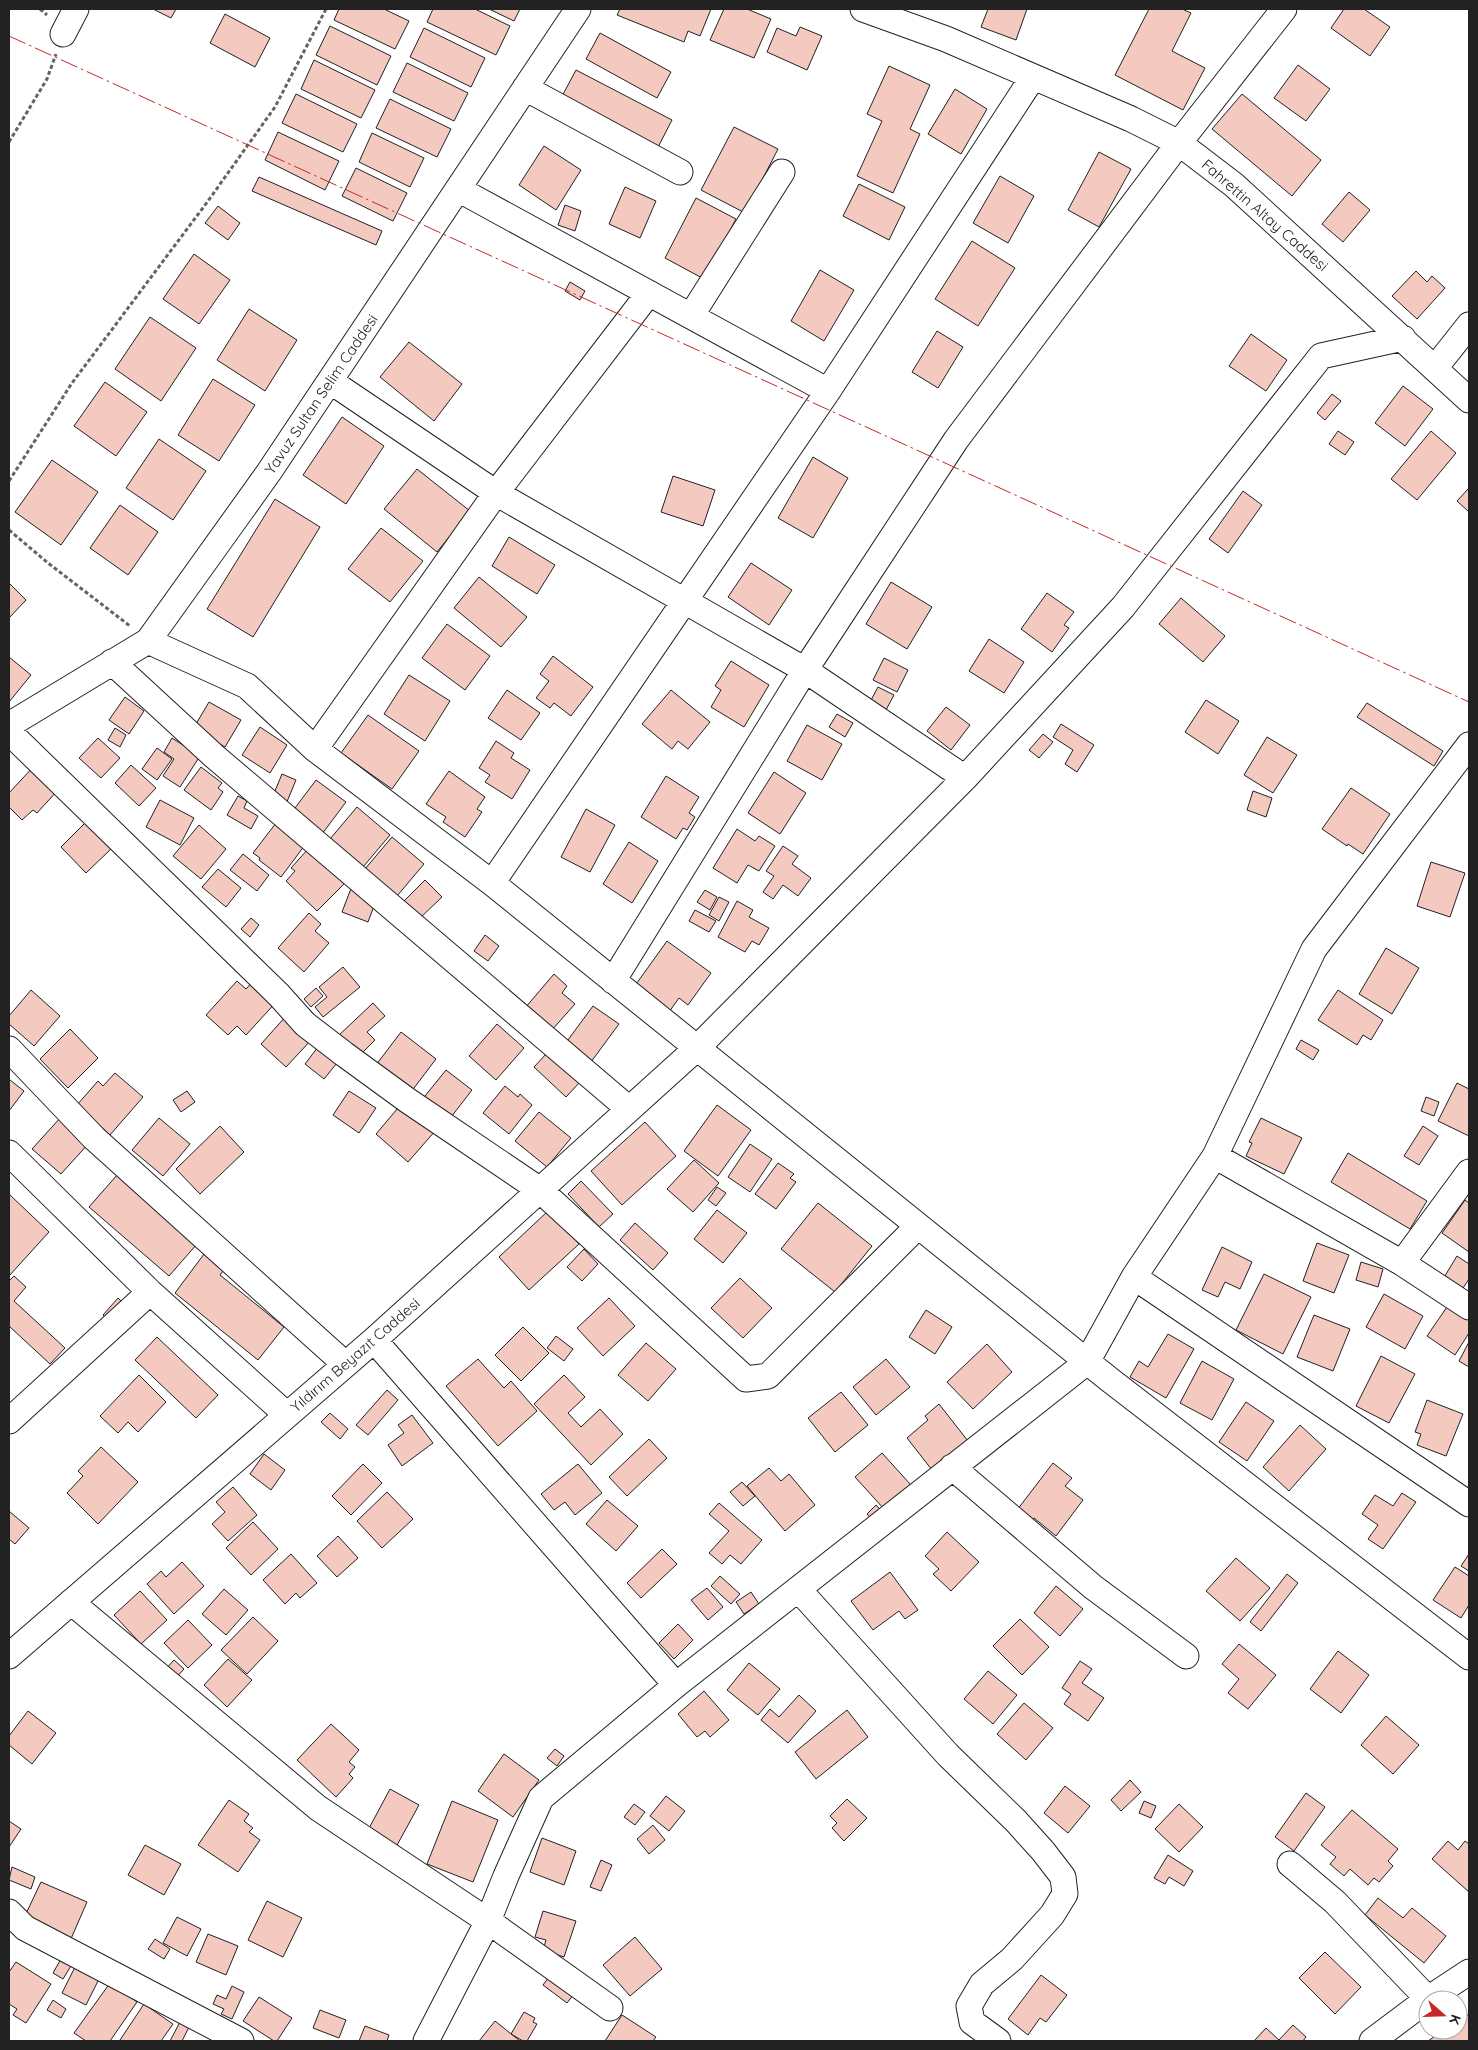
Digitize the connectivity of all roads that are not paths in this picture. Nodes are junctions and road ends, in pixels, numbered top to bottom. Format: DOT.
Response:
graph roads {
  1 [pos="76,9"];
  2 [pos="578,9"];
  3 [pos="863,9"];
  4 [pos="1284,9"];
  5 [pos="64,34"];
  6 [pos="1033,77"];
  7 [pos="526,88"];
  8 [pos="1179,143"];
  9 [pos="680,172"];
  10 [pos="782,172"];
  11 [pos="458,188"];
  12 [pos="649,293"];
  13 [pos="691,316"];
  14 [pos="1469,325"];
  15 [pos="1403,338"];
  16 [pos="1435,368"];
  17 [pos="330,381"];
  18 [pos="828,391"];
  19 [pos="1469,400"];
  20 [pos="496,493"];
  21 [pos="686,600"];
  22 [pos="148,640"];
  23 [pos="112,662"];
  24 [pos="805,670"];
  25 [pos="9,725"];
  26 [pos="9,732"];
  27 [pos="1469,745"];
  28 [pos="315,749"];
  29 [pos="965,778"];
  30 [pos="492,883"];
  31 [pos="613,981"];
  32 [pos="697,1048"];
  33 [pos="9,1050"];
  34 [pos="629,1109"];
  35 [pos="9,1154"];
  36 [pos="1215,1156"];
  37 [pos="1469,1172"];
  38 [pos="540,1190"];
  39 [pos="918,1226"];
  40 [pos="1402,1263"];
  41 [pos="1134,1277"];
  42 [pos="150,1292"];
  43 [pos="1469,1307"];
  44 [pos="374,1340"];
  45 [pos="1087,1362"];
  46 [pos="346,1364"];
  47 [pos="287,1415"];
  48 [pos="9,1421"];
  49 [pos="952,1468"];
  50 [pos="1469,1504"];
  51 [pos="798,1589"];
  52 [pos="71,1602"];
  53 [pos="1467,1652"];
  54 [pos="9,1656"];
  55 [pos="1186,1656"];
  56 [pos="676,1685"];
  57 [pos="1290,1864"];
  58 [pos="9,1912"];
  59 [pos="488,1921"];
  60 [pos="1469,1973"];
  61 [pos="1420,1990"];
  62 [pos="1441,1990"];
  63 [pos="1418,2006"];
  64 [pos="610,2008"];
  65 [pos="241,2041"];
  66 [pos="426,2041"];
  67 [pos="998,2041"];
  68 [pos="1372,2041"];
  1 -- 5 [label="street"];
  2 -- 7 [label="street, Yavuz Sultan Selim Caddesi"];
  3 -- 6 [label="street, Fahrettin Altay Caddesi"];
  4 -- 8 [label="street"];
  6 -- 8 [label="street, Fahrettin Altay Caddesi"];
  6 -- 18 [label="street"];
  7 -- 9 [label="street"];
  7 -- 11 [label="street, Yavuz Sultan Selim Caddesi"];
  8 -- 15 [label="street, Fahrettin Altay Caddesi"];
  8 -- 24 [label="street"];
  10 -- 13 [label="street"];
  11 -- 12 [label="street"];
  11 -- 17 [label="street, Yavuz Sultan Selim Caddesi"];
  12 -- 13 [label="street"];
  12 -- 20 [label="street"];
  13 -- 18 [label="street"];
  14 -- 16 [label="street"];
  15 -- 16 [label="street, Fahrettin Altay Caddesi"];
  15 -- 29 [label="street, Yıldırım Beyazıt Caddesi"];
  16 -- 19 [label="street, Fahrettin Altay Caddesi"];
  17 -- 20 [label="street"];
  17 -- 22 [label="street, Yavuz Sultan Selim Caddesi"];
  18 -- 21 [label="street"];
  20 -- 21 [label="street"];
  20 -- 28 [label="street"];
  21 -- 24 [label="street"];
  21 -- 30 [label="street"];
  22 -- 23 [label="street, Yavuz Sultan Selim Caddesi"];
  22 -- 28 [label="street"];
  23 -- 25 [label="street, Yavuz Sultan Selim Caddesi"];
  23 -- 34 [label="street"];
  24 -- 29 [label="street"];
  24 -- 31 [label="street"];
  26 -- 38 [label="street"];
  27 -- 36 [label="street"];
  28 -- 30 [label="street"];
  29 -- 32 [label="street, Yıldırım Beyazıt Caddesi"];
  30 -- 31 [label="street"];
  31 -- 32 [label="street"];
  32 -- 34 [label="street, Yıldırım Beyazıt Caddesi"];
  32 -- 39 [label="street"];
  33 -- 46 [label="street"];
  34 -- 38 [label="street, Yıldırım Beyazıt Caddesi"];
  35 -- 42 [label="street"];
  36 -- 40 [label="street"];
  36 -- 41 [label="street"];
  37 -- 40 [label="street"];
  38 -- 39 [label="street"];
  38 -- 44 [label="street, Yıldırım Beyazıt Caddesi"];
  39 -- 45 [label="street"];
  40 -- 43 [label="street"];
  41 -- 45 [label="street"];
  41 -- 50 [label="street"];
  42 -- 47 [label="street"];
  42 -- 48 [label="street"];
  44 -- 46 [label="street, Yıldırım Beyazıt Caddesi"];
  44 -- 56 [label="street"];
  45 -- 49 [label="street"];
  45 -- 53 [label="street"];
  46 -- 47 [label="street, Yıldırım Beyazıt Caddesi"];
  47 -- 52 [label="street, Yıldırım Beyazıt Caddesi"];
  49 -- 51 [label="street"];
  49 -- 55 [label="street"];
  51 -- 56 [label="street"];
  51 -- 67 [label="street"];
  52 -- 54 [label="street, Yıldırım Beyazıt Caddesi"];
  52 -- 59 [label="street"];
  56 -- 59 [label="street"];
  57 -- 61 [label="street"];
  58 -- 65 [label="street"];
  59 -- 64 [label="street"];
  59 -- 66 [label="street"];
  60 -- 62 [label="street"];
  63 -- 68 [label="street"];
}
